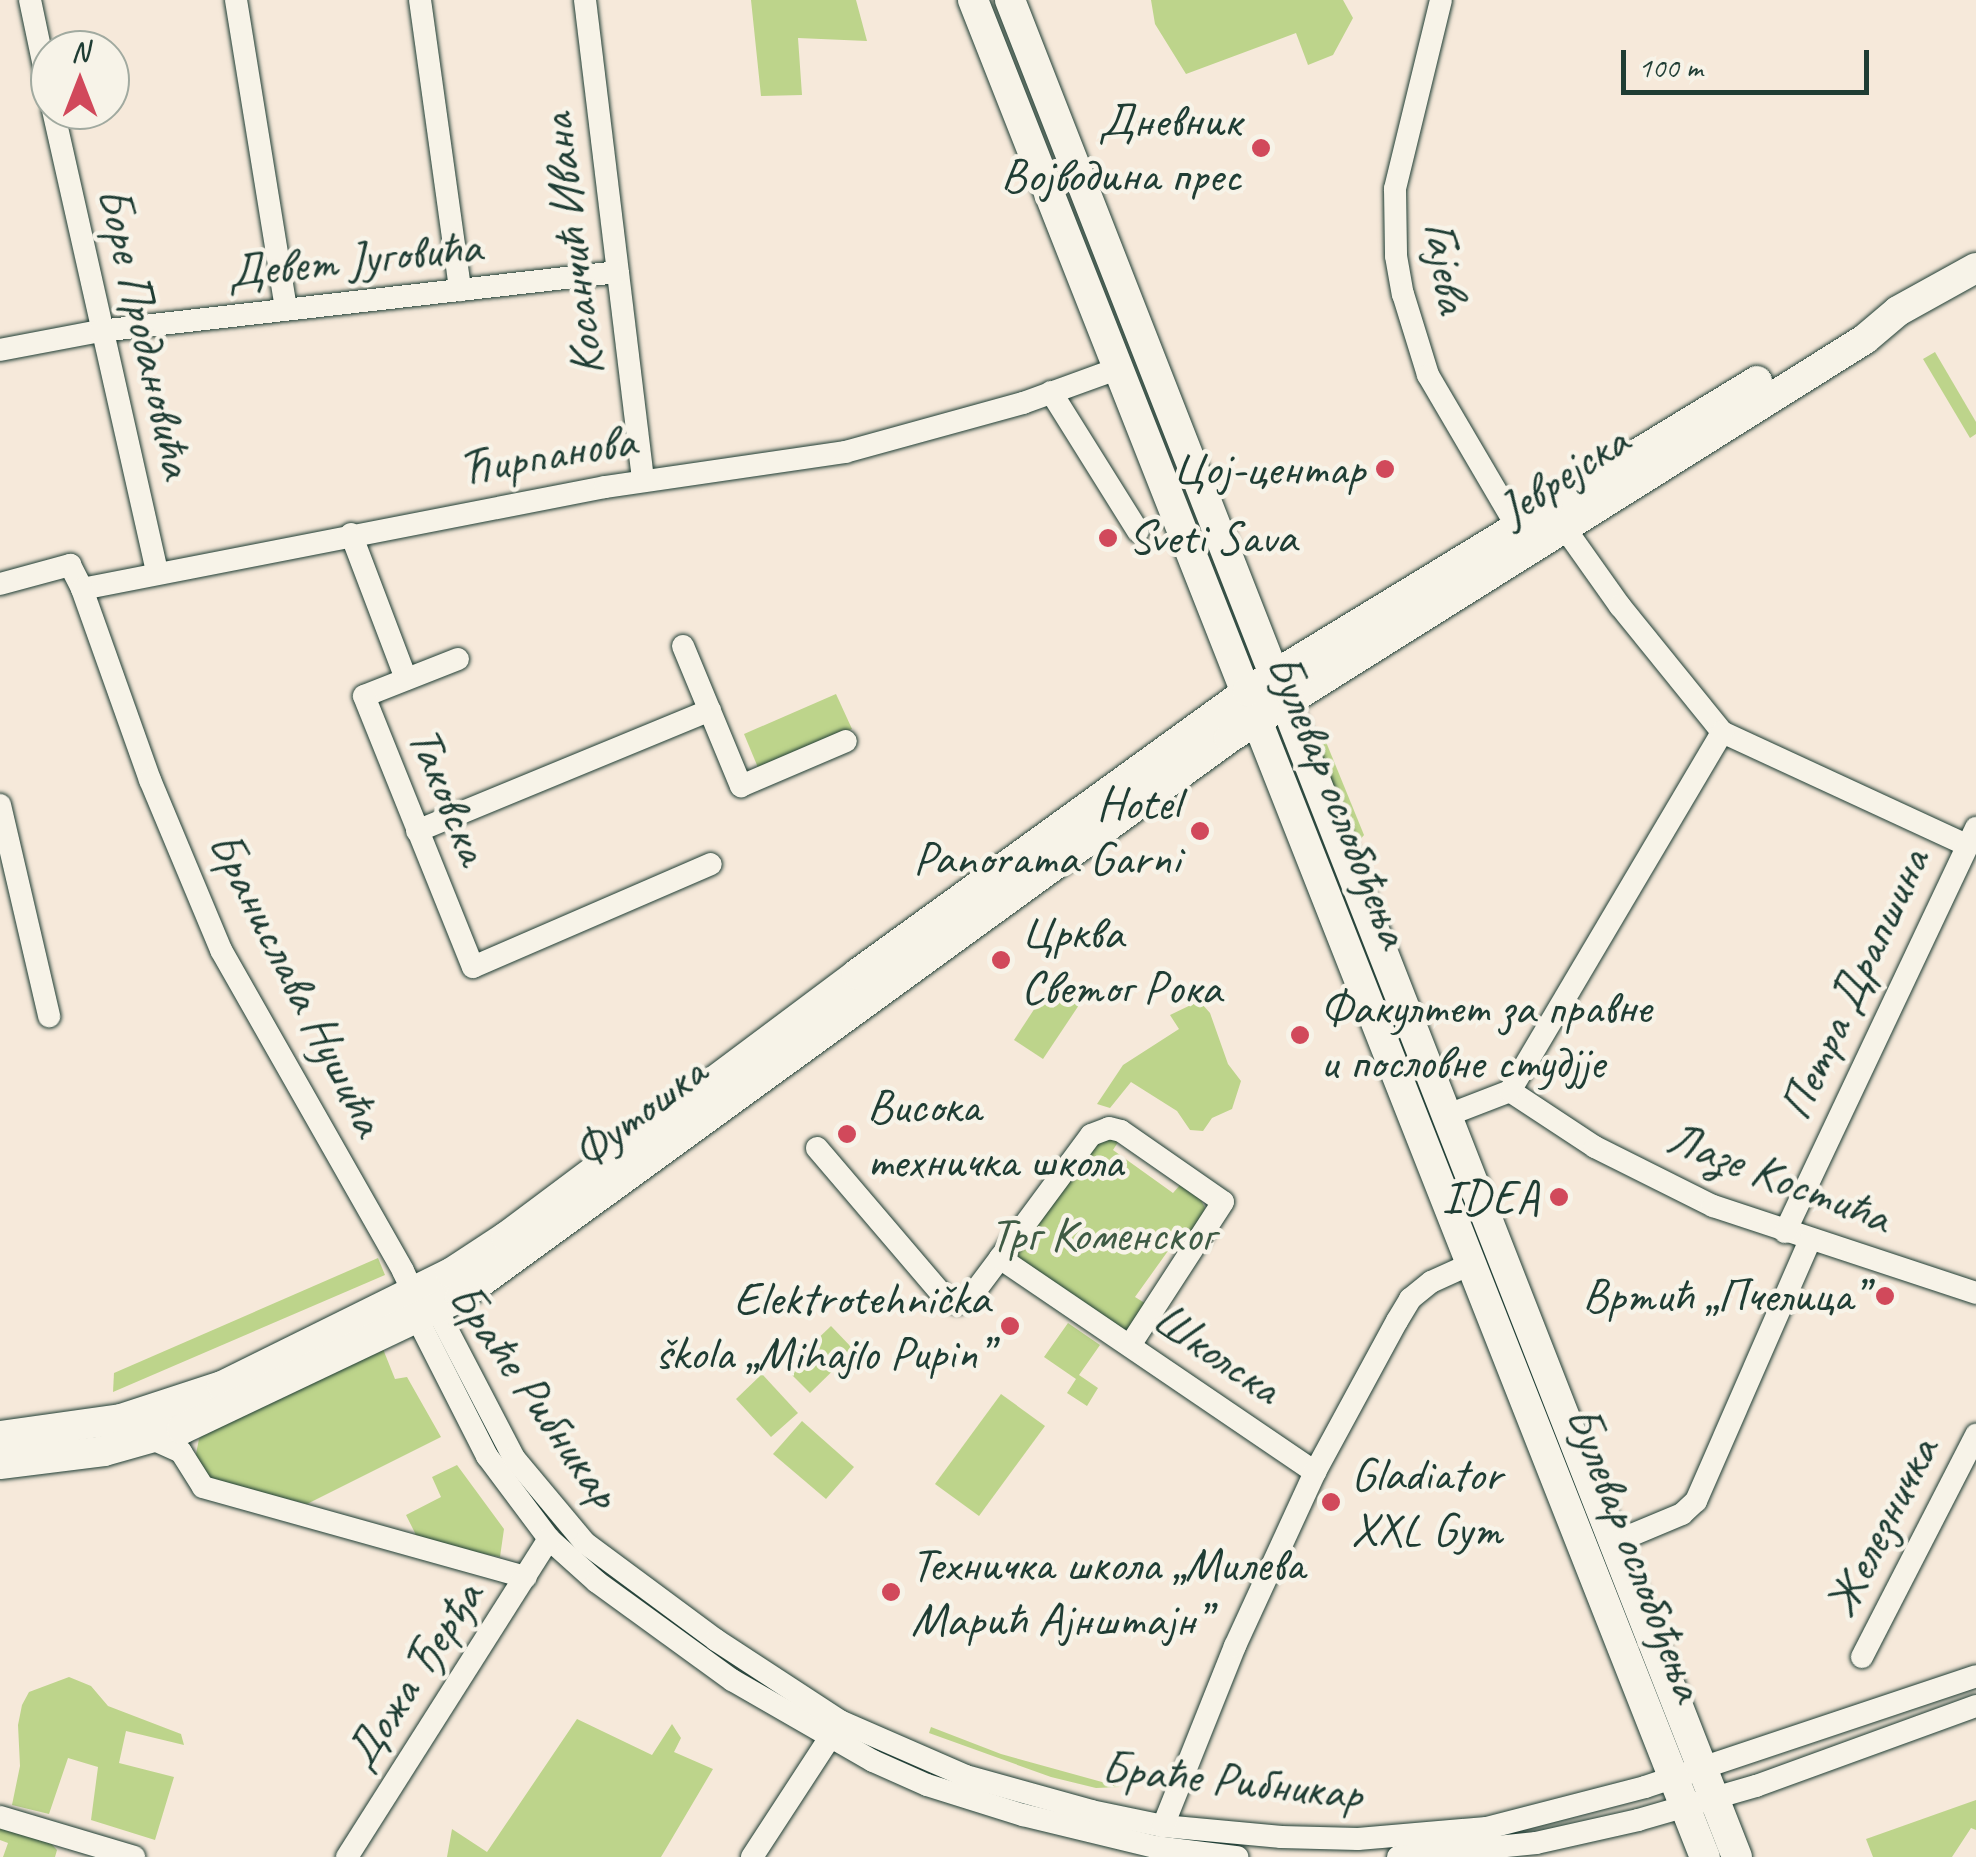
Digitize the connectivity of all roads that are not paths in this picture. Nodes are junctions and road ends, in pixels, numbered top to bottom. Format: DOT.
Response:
graph roads {
  1 [pos="30,0"];
  2 [pos="236,0"];
  3 [pos="420,0"];
  4 [pos="585,0"];
  5 [pos="974,0"];
  6 [pos="1010,0"];
  7 [pos="1442,0"];
  8 [pos="36,30"];
  9 [pos="57,130"];
  10 [pos="1976,268"];
  11 [pos="618,272"];
  12 [pos="460,290"];
  13 [pos="286,309"];
  14 [pos="1898,311"];
  15 [pos="100,331"];
  16 [pos="0,350"];
  17 [pos="1117,369"];
  18 [pos="1052,392"];
  19 [pos="643,480"];
  20 [pos="1516,525"];
  21 [pos="1564,527"];
  22 [pos="1138,531"];
  23 [pos="351,534"];
  24 [pos="158,573"];
  25 [pos="0,584"];
  26 [pos="82,588"];
  27 [pos="683,646"];
  28 [pos="458,658"];
  29 [pos="406,679"];
  30 [pos="1266,696"];
  31 [pos="710,710"];
  32 [pos="1722,732"];
  33 [pos="846,741"];
  34 [pos="0,806"];
  35 [pos="417,831"];
  36 [pos="1972,836"];
  37 [pos="711,864"];
  38 [pos="7,877"];
  39 [pos="49,1016"];
  40 [pos="1510,1092"];
  41 [pos="1448,1115"];
  42 [pos="817,1148"];
  43 [pos="1785,1232"];
  44 [pos="1810,1240"];
  45 [pos="1000,1258"];
  46 [pos="1473,1263"];
  47 [pos="1976,1293"];
  48 [pos="423,1308"];
  49 [pos="1130,1344"];
  50 [pos="214,1416"];
  51 [pos="1976,1435"];
  52 [pos="0,1436"];
  53 [pos="150,1438"];
  54 [pos="186,1458"];
  55 [pos="0,1464"];
  56 [pos="1315,1472"];
  57 [pos="549,1538"];
  58 [pos="1616,1542"];
  59 [pos="526,1578"];
  60 [pos="1862,1657"];
  61 [pos="1976,1676"];
  62 [pos="1976,1706"];
  63 [pos="835,1730"];
  64 [pos="1695,1788"];
  65 [pos="0,1817"];
  66 [pos="1156,1843"];
  67 [pos="134,1857"];
  68 [pos="347,1857"];
  69 [pos="752,1857"];
  70 [pos="1237,1857"];
  71 [pos="1398,1857"];
  72 [pos="1705,1857"];
  73 [pos="1737,1857"];
  1 -- 8 [label="street"];
  2 -- 13 [label="street"];
  3 -- 12 [label="street"];
  4 -- 11 [label="street, Косанчић Ивана"];
  5 -- 17 [label="main road, Булевар ослобођења"];
  6 -- 30 [label="main road, Булевар ослобођења"];
  7 -- 20 [label="street, Гајева"];
  9 -- 15 [label="street, Боре Продановића"];
  10 -- 14 [label="main road, Јеврејска"];
  11 -- 12 [label="street, Девет Југовића"];
  11 -- 19 [label="street, Косанчић Ивана"];
  12 -- 13 [label="street, Девет Југовића"];
  13 -- 15 [label="street, Девет Југовића"];
  14 -- 20 [label="main road, Јеврејска"];
  14 -- 21 [label="main road, Јеврејска"];
  15 -- 16 [label="street, Девет Југовића"];
  15 -- 24 [label="street, Боре Продановића"];
  17 -- 18 [label="street, Ћирпанова"];
  17 -- 30 [label="main road, Булевар ослобођења"];
  18 -- 19 [label="street, Ћирпанова"];
  18 -- 22 [label="street"];
  19 -- 23 [label="street, Ћирпанова"];
  20 -- 30 [label="main road, Јеврејска"];
  21 -- 30 [label="main road, Јеврејска"];
  21 -- 32 [label="street"];
  23 -- 24 [label="street, Ћирпанова"];
  23 -- 29 [label="street, Таковска"];
  24 -- 26 [label="street, Ћирпанова"];
  25 -- 26 [label="street"];
  26 -- 48 [label="street, Бранислава Нушића"];
  27 -- 31 [label="street"];
  28 -- 29 [label="street, Таковска"];
  29 -- 35 [label="street, Таковска"];
  30 -- 41 [label="main road, Булевар ослобођења"];
  30 -- 46 [label="main road, Булевар ослобођења"];
  30 -- 48 [label="main road, Футошка"];
  31 -- 33 [label="street"];
  31 -- 35 [label="street"];
  32 -- 36 [label="street"];
  32 -- 40 [label="street"];
  34 -- 38 [label="street"];
  35 -- 37 [label="street, Таковска"];
  36 -- 43 [label="street, Петра Драпшина"];
  38 -- 39 [label="street"];
  40 -- 41 [label="street"];
  40 -- 43 [label="street, Лазе Костића"];
  41 -- 58 [label="main road, Булевар ослобођења"];
  42 -- 45 [label="street"];
  43 -- 44 [label="street, Лазе Костића"];
  44 -- 47 [label="street, Лазе Костића"];
  44 -- 58 [label="street"];
  45 -- 49 [label="street, Школска"];
  45 -- 49 [label="street"];
  46 -- 56 [label="street"];
  46 -- 64 [label="main road, Булевар ослобођења"];
  48 -- 50 [label="main road, Футошка"];
  48 -- 52 [label="main road, Футошка"];
  48 -- 57 [label="street, Браће Рибникар"];
  48 -- 63 [label="street, Браће Рибникар"];
  49 -- 56 [label="street, Школска"];
  50 -- 53 [label="main road, Футошка"];
  50 -- 54 [label="street"];
  51 -- 60 [label="street, Железничка"];
  53 -- 54 [label="street"];
  53 -- 55 [label="main road, Футошка"];
  54 -- 59 [label="street"];
  56 -- 66 [label="street"];
  57 -- 59 [label="street, Дожа Ђерђа"];
  57 -- 63 [label="street, Браће Рибникар"];
  58 -- 64 [label="main road, Булевар ослобођења"];
  59 -- 68 [label="street, Дожа Ђерђа"];
  61 -- 64 [label="street"];
  62 -- 64 [label="street"];
  63 -- 66 [label="street, Браће Рибникар"];
  63 -- 69 [label="street"];
  64 -- 66 [label="street, Браће Рибникар"];
  64 -- 71 [label="street, Браће Рибникар"];
  64 -- 72 [label="main road, Булевар ослобођења"];
  64 -- 73 [label="main road, Булевар ослобођења"];
  65 -- 67 [label="street"];
  66 -- 70 [label="street, Браће Рибникар"];
}
